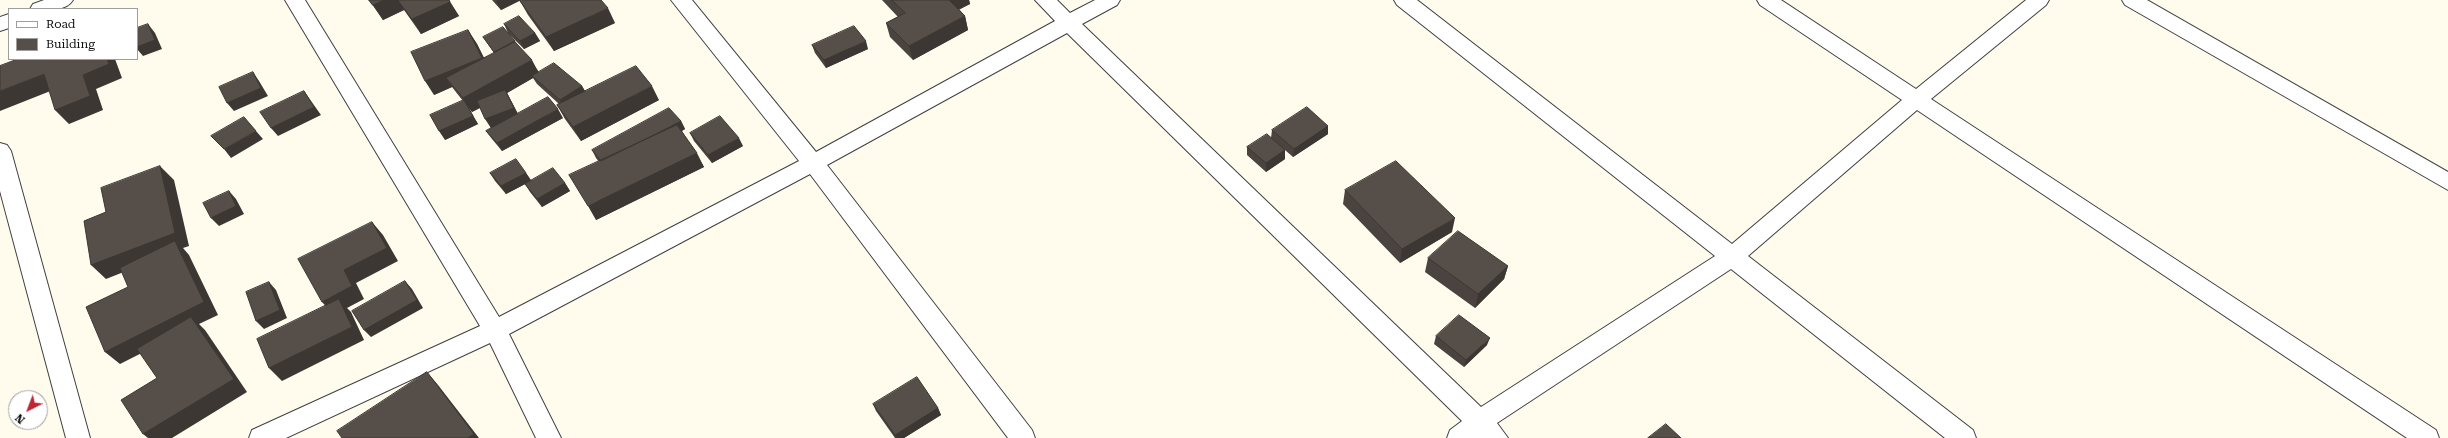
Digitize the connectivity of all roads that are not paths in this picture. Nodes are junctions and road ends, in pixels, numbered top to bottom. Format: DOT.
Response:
graph roads {
  1 [pos="63,0"];
  2 [pos="295,0"];
  3 [pos="681,0"];
  4 [pos="1045,0"];
  5 [pos="1110,0"];
  6 [pos="1404,0"];
  7 [pos="1767,0"];
  8 [pos="2039,0"];
  9 [pos="2132,0"];
  10 [pos="43,8"];
  11 [pos="1069,22"];
  12 [pos="1918,98"];
  13 [pos="0,151"];
  14 [pos="814,163"];
  15 [pos="2448,182"];
  16 [pos="1733,256"];
  17 [pos="495,330"];
  18 [pos="1479,422"];
  19 [pos="78,438"];
  20 [pos="261,438"];
  21 [pos="549,438"];
  22 [pos="1023,438"];
  23 [pos="1459,438"];
  24 [pos="1496,438"];
  25 [pos="1964,438"];
  26 [pos="2427,438"];
  1 -- 10 [label="street"];
  2 -- 17 [label="street"];
  3 -- 14 [label="street"];
  4 -- 11 [label="street"];
  5 -- 11 [label="street"];
  6 -- 16 [label="street"];
  7 -- 12 [label="street"];
  8 -- 12 [label="street"];
  9 -- 15 [label="street"];
  11 -- 14 [label="street"];
  11 -- 18 [label="street"];
  12 -- 16 [label="street"];
  12 -- 26 [label="street"];
  13 -- 19 [label="street"];
  14 -- 17 [label="street"];
  14 -- 22 [label="street"];
  16 -- 18 [label="street"];
  16 -- 25 [label="street"];
  17 -- 20 [label="street"];
  17 -- 21 [label="street"];
  18 -- 23 [label="street"];
  18 -- 24 [label="street"];
}
